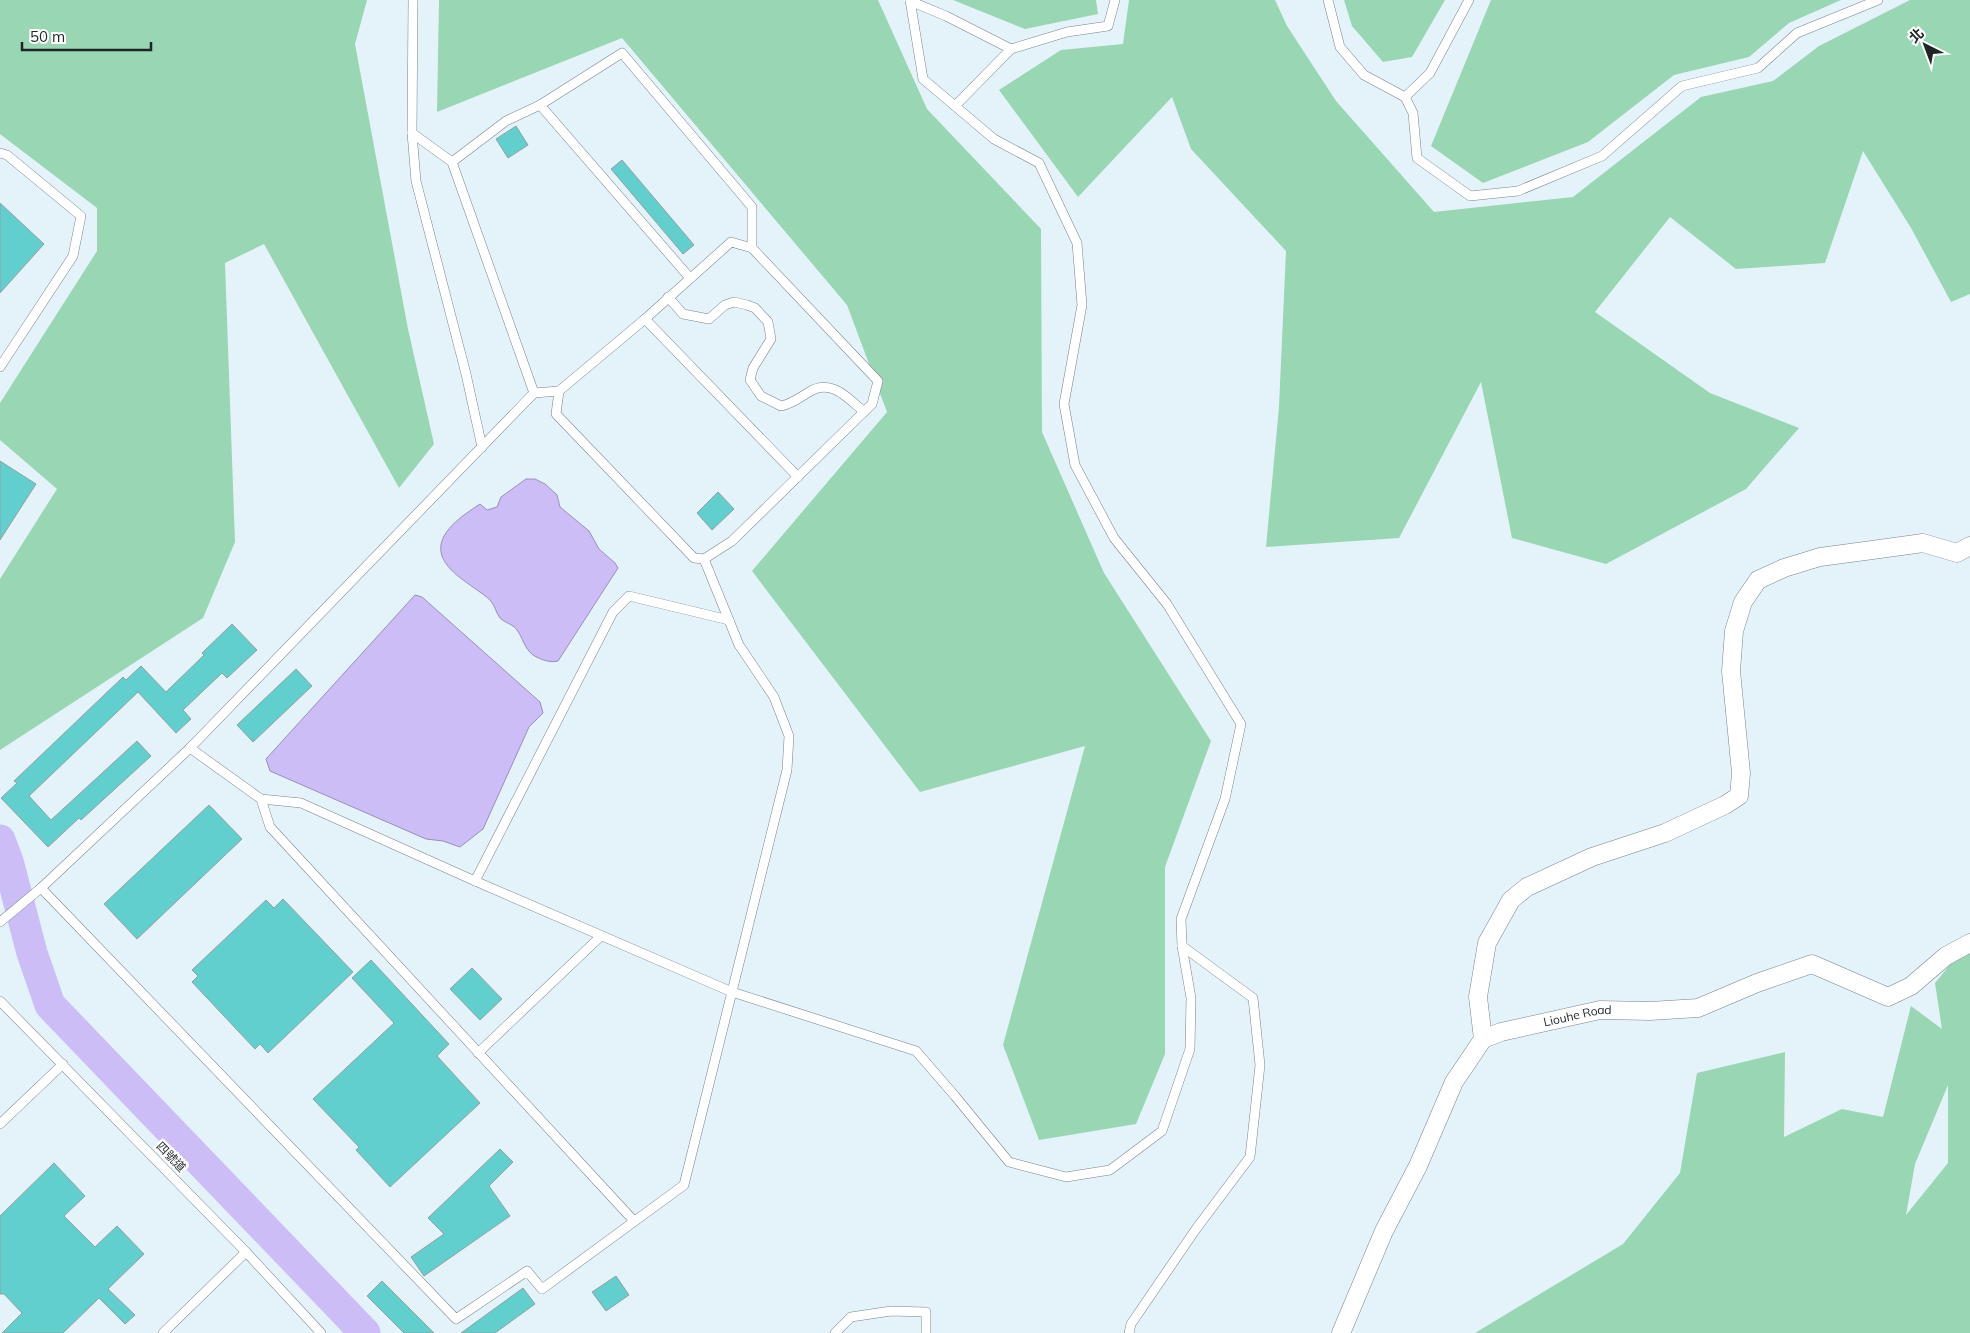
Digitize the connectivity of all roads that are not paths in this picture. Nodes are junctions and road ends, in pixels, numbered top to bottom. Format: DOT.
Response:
graph roads {
  1 [pos="413,0"];
  2 [pos="910,0"];
  3 [pos="1115,0"];
  4 [pos="1328,0"];
  5 [pos="1469,0"];
  6 [pos="1878,0"];
  7 [pos="1011,49"];
  8 [pos="1405,97"];
  9 [pos="540,105"];
  10 [pos="955,106"];
  11 [pos="412,133"];
  12 [pos="0,153"];
  13 [pos="452,162"];
  14 [pos="752,248"];
  15 [pos="690,278"];
  16 [pos="668,297"];
  17 [pos="645,319"];
  18 [pos="0,367"];
  19 [pos="559,391"];
  20 [pos="534,393"];
  21 [pos="864,412"];
  22 [pos="482,447"];
  23 [pos="798,477"];
  24 [pos="1970,546"];
  25 [pos="704,559"];
  26 [pos="728,620"];
  27 [pos="190,748"];
  28 [pos="261,799"];
  29 [pos="475,881"];
  30 [pos="41,888"];
  31 [pos="0,922"];
  32 [pos="601,936"];
  33 [pos="1970,944"];
  34 [pos="1182,946"];
  35 [pos="732,992"];
  36 [pos="0,1001"];
  37 [pos="1483,1039"];
  38 [pos="478,1053"];
  39 [pos="63,1064"];
  40 [pos="0,1124"];
  41 [pos="634,1221"];
  42 [pos="246,1252"];
  43 [pos="163,1333"];
  44 [pos="321,1333"];
  45 [pos="835,1333"];
  46 [pos="926,1333"];
  47 [pos="1129,1333"];
  48 [pos="1341,1333"];
  1 -- 11 [label="lane"];
  2 -- 7 [label="lane"];
  2 -- 10 [label="lane"];
  3 -- 7 [label="lane"];
  4 -- 8 [label="lane"];
  5 -- 8 [label="lane"];
  6 -- 8 [label="lane"];
  7 -- 10 [label="lane"];
  9 -- 13 [label="lane"];
  9 -- 14 [label="lane"];
  9 -- 15 [label="lane"];
  10 -- 34 [label="lane"];
  11 -- 13 [label="lane"];
  11 -- 22 [label="lane"];
  12 -- 18 [label="lane"];
  13 -- 20 [label="lane"];
  14 -- 15 [label="lane"];
  14 -- 21 [label="lane"];
  15 -- 16 [label="lane"];
  16 -- 17 [label="lane"];
  16 -- 21 [label="lane"];
  17 -- 19 [label="lane"];
  17 -- 23 [label="lane"];
  19 -- 20 [label="lane"];
  19 -- 25 [label="lane"];
  20 -- 22 [label="lane"];
  21 -- 23 [label="lane"];
  22 -- 27 [label="lane"];
  23 -- 25 [label="lane"];
  24 -- 37 [label="street"];
  25 -- 26 [label="lane"];
  26 -- 29 [label="lane"];
  26 -- 35 [label="lane"];
  27 -- 28 [label="lane"];
  27 -- 30 [label="lane"];
  28 -- 29 [label="lane"];
  28 -- 38 [label="lane"];
  29 -- 32 [label="lane"];
  30 -- 31 [label="lane"];
  30 -- 41 [label="lane"];
  32 -- 35 [label="lane"];
  32 -- 38 [label="lane"];
  33 -- 37 [label="street, Liouhe Road"];
  34 -- 35 [label="lane"];
  34 -- 47 [label="lane"];
  35 -- 41 [label="lane"];
  36 -- 39 [label="lane, 四號道"];
  37 -- 48 [label="street"];
  38 -- 41 [label="lane"];
  39 -- 40 [label="lane"];
  39 -- 42 [label="lane, 四號道"];
  42 -- 43 [label="lane"];
  42 -- 44 [label="lane, 四號道"];
  45 -- 46 [label="lane"];
}
